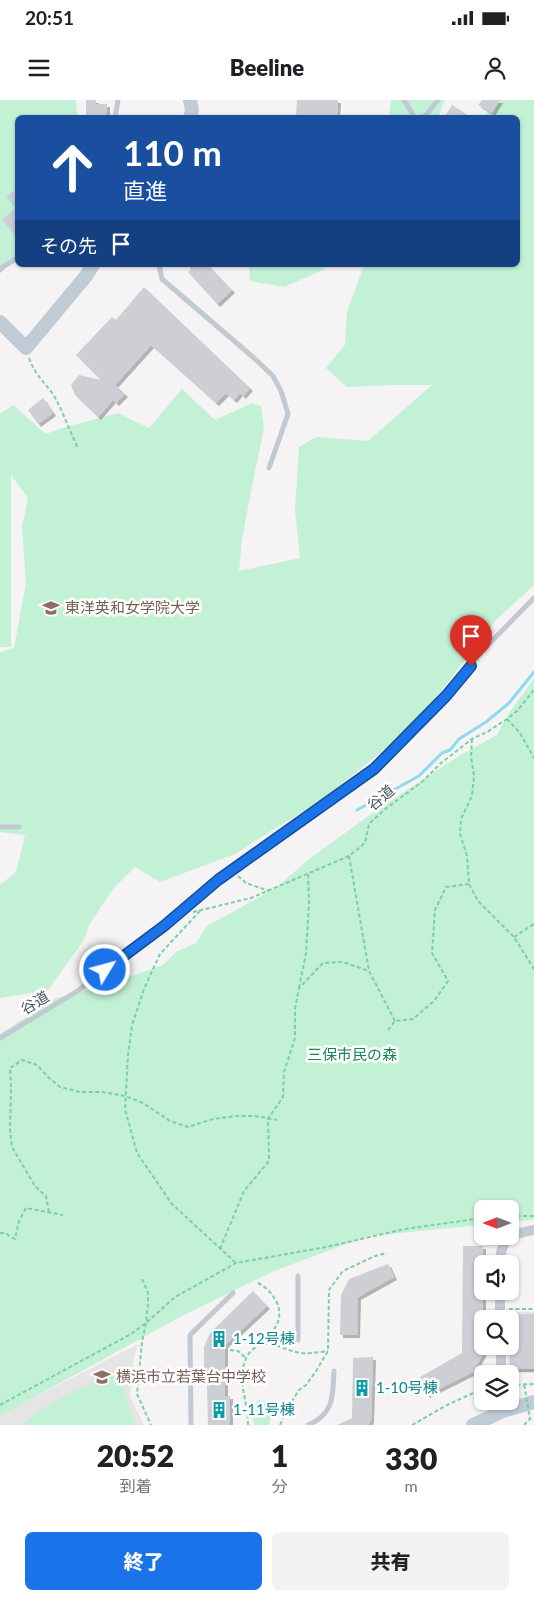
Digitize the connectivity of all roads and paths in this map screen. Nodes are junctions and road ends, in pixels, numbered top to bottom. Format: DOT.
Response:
graph roads {
  1 [pos="118,100"];
  2 [pos="190,100"];
  3 [pos="404,100"];
  4 [pos="438,100"];
  5 [pos="116,115"];
  6 [pos="191,115"];
  7 [pos="413,115"];
  8 [pos="426,115"];
  9 [pos="15,260"];
  10 [pos="91,267"];
  11 [pos="159,267"];
  12 [pos="0,270"];
  13 [pos="0,322"];
  14 [pos="26,348"];
  15 [pos="78,448"];
  16 [pos="269,468"];
  17 [pos="534,598"];
  18 [pos="534,690"];
  19 [pos="507,719"];
  20 [pos="472,739"];
  21 [pos="534,758"];
  22 [pos="0,827"];
  23 [pos="19,827"];
  24 [pos="349,856"];
  25 [pos="231,870"];
  26 [pos="308,874"];
  27 [pos="469,884"];
  28 [pos="269,891"];
  29 [pos="200,911"];
  30 [pos="177,914"];
  31 [pos="534,924"];
  32 [pos="514,936"];
  33 [pos="534,969"];
  34 [pos="369,971"];
  35 [pos="299,988"];
  36 [pos="396,1021"];
  37 [pos="388,1030"];
  38 [pos="0,1038"];
  39 [pos="125,1096"];
  40 [pos="268,1119"];
  41 [pos="277,1120"];
  42 [pos="49,1212"];
  43 [pos="63,1215"];
  44 [pos="519,1216"];
  45 [pos="534,1216"];
  46 [pos="534,1230"];
  47 [pos="0,1233"];
  48 [pos="220,1249"];
  49 [pos="387,1253"];
  50 [pos="501,1255"];
  51 [pos="236,1264"];
  52 [pos="298,1276"];
  53 [pos="142,1280"];
  54 [pos="258,1283"];
  55 [pos="233,1293"];
  56 [pos="534,1309"];
  57 [pos="519,1311"];
  58 [pos="298,1340"];
  59 [pos="258,1345"];
  60 [pos="230,1350"];
  61 [pos="328,1351"];
  62 [pos="246,1358"];
  63 [pos="334,1371"];
  64 [pos="519,1384"];
  65 [pos="524,1384"];
  66 [pos="534,1384"];
  67 [pos="474,1392"];
  68 [pos="534,1402"];
  69 [pos="519,1404"];
  70 [pos="496,1410"];
  71 [pos="151,1425"];
  72 [pos="191,1425"];
  73 [pos="248,1425"];
  74 [pos="280,1425"];
  75 [pos="308,1425"];
  76 [pos="412,1425"];
  77 [pos="472,1425"];
  78 [pos="524,1425"];
  1 -- 5 [label="lane"];
  2 -- 6 [label="street"];
  3 -- 7 [label="lane"];
  4 -- 8 [label="lane"];
  9 -- 12 [label="lane"];
  10 -- 14 [label="street"];
  11 -- 16 [label="lane"];
  13 -- 14 [label="street"];
  14 -- 15 [label="path"];
  17 -- 25 [label="lane, 谷道"];
  18 -- 19 [label="path, 谷道"];
  19 -- 20 [label="path, 谷道"];
  19 -- 21 [label="path"];
  20 -- 24 [label="path, 谷道"];
  20 -- 27 [label="path"];
  22 -- 23 [label="lane"];
  24 -- 26 [label="path, 谷道"];
  24 -- 34 [label="path"];
  25 -- 28 [label="path"];
  25 -- 30 [label="lane, 谷道"];
  26 -- 28 [label="path, 谷道"];
  26 -- 35 [label="path"];
  27 -- 32 [label="path"];
  27 -- 36 [label="path"];
  28 -- 29 [label="path, 谷道"];
  29 -- 30 [label="path, 谷道"];
  29 -- 39 [label="path"];
  30 -- 38 [label="lane, 谷道"];
  31 -- 32 [label="path"];
  32 -- 33 [label="path"];
  34 -- 35 [label="path"];
  34 -- 36 [label="path"];
  35 -- 40 [label="path"];
  36 -- 37 [label="path"];
  39 -- 40 [label="path"];
  39 -- 42 [label="path"];
  39 -- 48 [label="path"];
  40 -- 41 [label="path"];
  40 -- 48 [label="path"];
  42 -- 43 [label="path"];
  42 -- 47 [label="path"];
  44 -- 45 [label="path"];
  46 -- 50 [label="street"];
  48 -- 51 [label="path"];
  49 -- 61 [label="path"];
  52 -- 58 [label="lane"];
  53 -- 71 [label="path"];
  54 -- 59 [label="path"];
  55 -- 72 [label="lane"];
  56 -- 57 [label="path"];
  59 -- 61 [label="path"];
  59 -- 62 [label="path"];
  60 -- 62 [label="path"];
  61 -- 74 [label="path"];
  62 -- 73 [label="path"];
  63 -- 75 [label="lane"];
  64 -- 65 [label="path"];
  65 -- 66 [label="path"];
  65 -- 78 [label="path, bridge"];
  67 -- 76 [label="path"];
  68 -- 69 [label="street"];
  70 -- 77 [label="street"];
}
